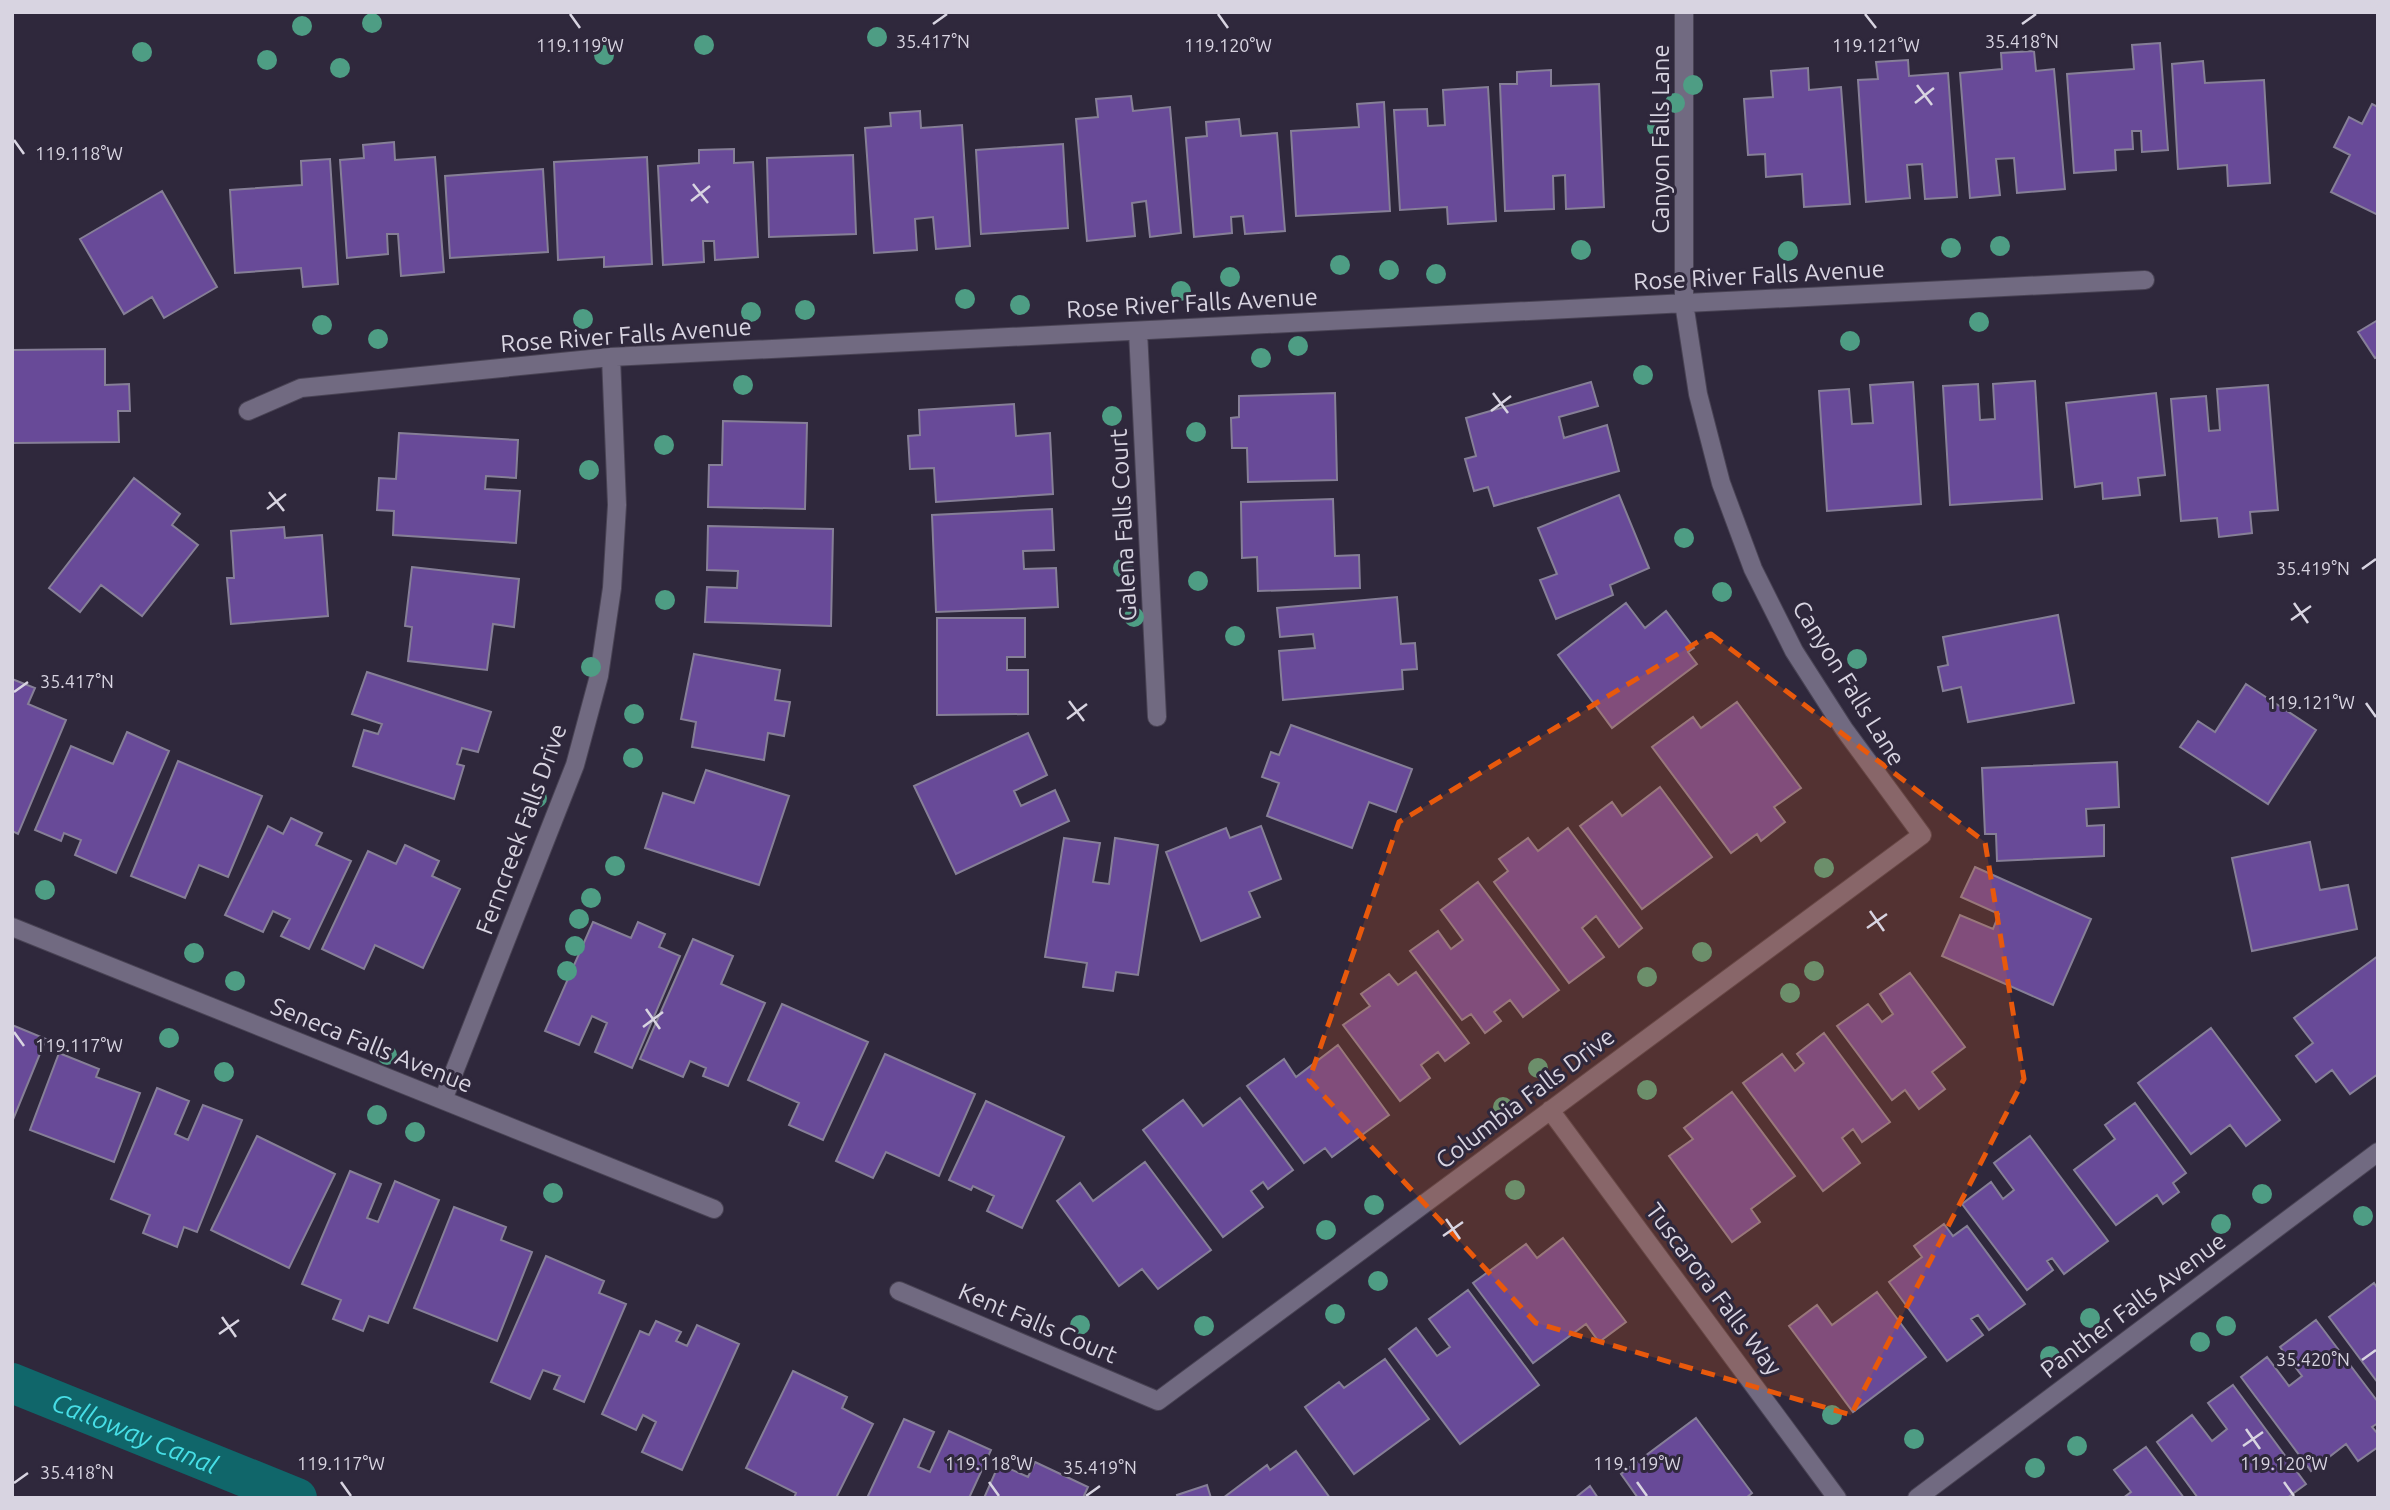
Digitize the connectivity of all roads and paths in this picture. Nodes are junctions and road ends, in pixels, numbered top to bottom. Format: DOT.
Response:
graph roads {
  1 [pos="1684,12"];
  2 [pos="2145,280"];
  3 [pos="1684,303"];
  4 [pos="1138,331"];
  5 [pos="611,357"];
  6 [pos="248,411"];
  7 [pos="1157,717"];
  8 [pos="1922,835"];
  9 [pos="12,927"];
  10 [pos="443,1100"];
  11 [pos="1550,1110"];
  12 [pos="2378,1152"];
  13 [pos="714,1209"];
  14 [pos="899,1291"];
  15 [pos="1158,1401"];
  16 [pos="1837,1498"];
  17 [pos="1917,1498"];
  1 -- 3 [label="street, Canyon Falls Lane"];
  2 -- 3 [label="street, Rose River Falls Avenue"];
  3 -- 4 [label="street, Rose River Falls Avenue"];
  3 -- 8 [label="street, Canyon Falls Lane"];
  4 -- 5 [label="street, Rose River Falls Avenue"];
  4 -- 7 [label="street, Galena Falls Court"];
  5 -- 6 [label="street, Rose River Falls Avenue"];
  5 -- 10 [label="street, Ferncreek Falls Drive"];
  8 -- 11 [label="street, Columbia Falls Drive"];
  9 -- 10 [label="street, Seneca Falls Avenue"];
  10 -- 13 [label="street, Seneca Falls Avenue"];
  11 -- 15 [label="street, Columbia Falls Drive"];
  11 -- 16 [label="street, Tuscarora Falls Way"];
  12 -- 17 [label="street, Panther Falls Avenue"];
  14 -- 15 [label="street, Kent Falls Court"];
}
